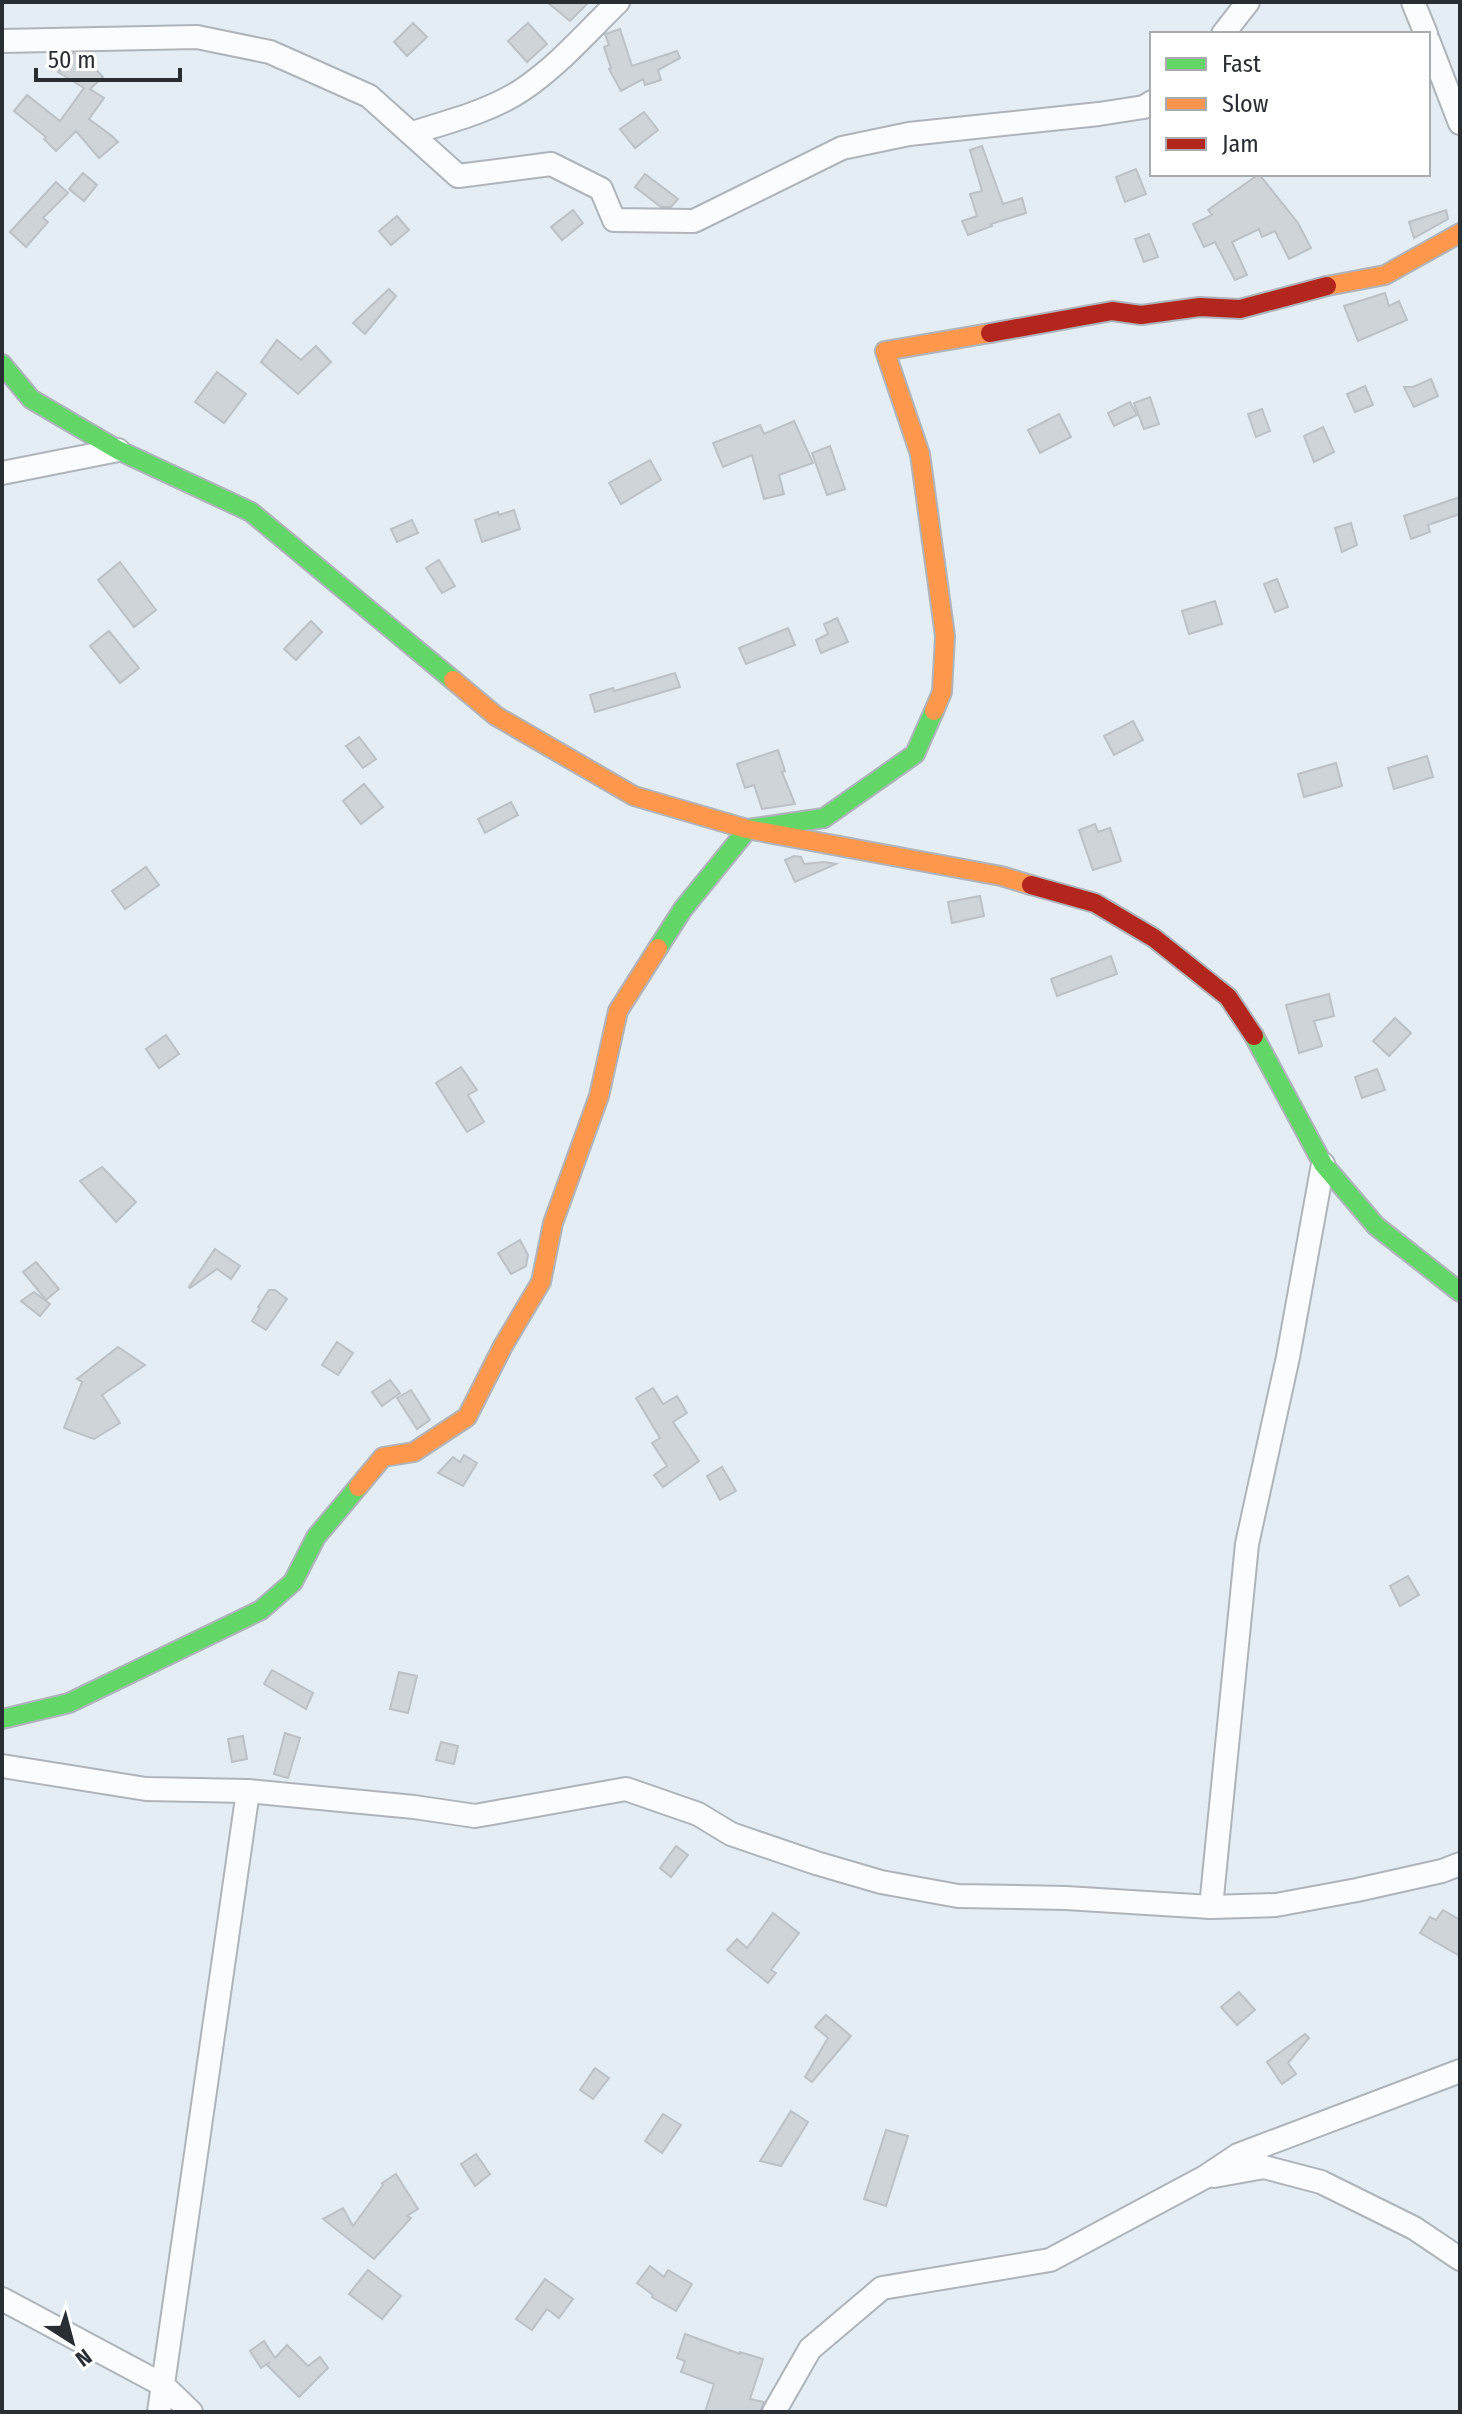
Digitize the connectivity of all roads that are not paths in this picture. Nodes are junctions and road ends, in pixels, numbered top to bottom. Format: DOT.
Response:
graph roads {
  1 [pos="618,2"];
  2 [pos="1248,2"];
  3 [pos="1413,2"];
  4 [pos="1225,32"];
  5 [pos="1425,32"];
  6 [pos="2,41"];
  7 [pos="1430,45"];
  8 [pos="1150,103"];
  9 [pos="1460,123"];
  10 [pos="412,133"];
  11 [pos="1460,233"];
  12 [pos="2,364"];
  13 [pos="118,450"];
  14 [pos="2,473"];
  15 [pos="748,829"];
  16 [pos="1323,1164"];
  17 [pos="1460,1292"];
  18 [pos="2,1719"];
  19 [pos="2,1766"];
  20 [pos="248,1791"];
  21 [pos="1460,1864"];
  22 [pos="1211,1907"];
  23 [pos="1460,2071"];
  24 [pos="1205,2177"];
  25 [pos="1460,2259"];
  26 [pos="2,2299"];
  27 [pos="163,2385"];
  28 [pos="159,2412"];
  29 [pos="191,2412"];
  30 [pos="774,2412"];
  1 -- 10 [label="street"];
  2 -- 4 [label="street"];
  3 -- 5 [label="street"];
  6 -- 10 [label="street"];
  7 -- 9 [label="street"];
  8 -- 10 [label="street"];
  11 -- 15 [label="street"];
  12 -- 13 [label="street"];
  13 -- 14 [label="street"];
  13 -- 15 [label="street"];
  15 -- 16 [label="street"];
  15 -- 18 [label="street"];
  16 -- 17 [label="street"];
  16 -- 22 [label="street"];
  19 -- 20 [label="street"];
  20 -- 22 [label="street"];
  20 -- 27 [label="street"];
  21 -- 22 [label="street"];
  23 -- 24 [label="street"];
  24 -- 25 [label="street"];
  24 -- 30 [label="street"];
  26 -- 27 [label="street"];
  27 -- 28 [label="street"];
  27 -- 29 [label="street"];
}
